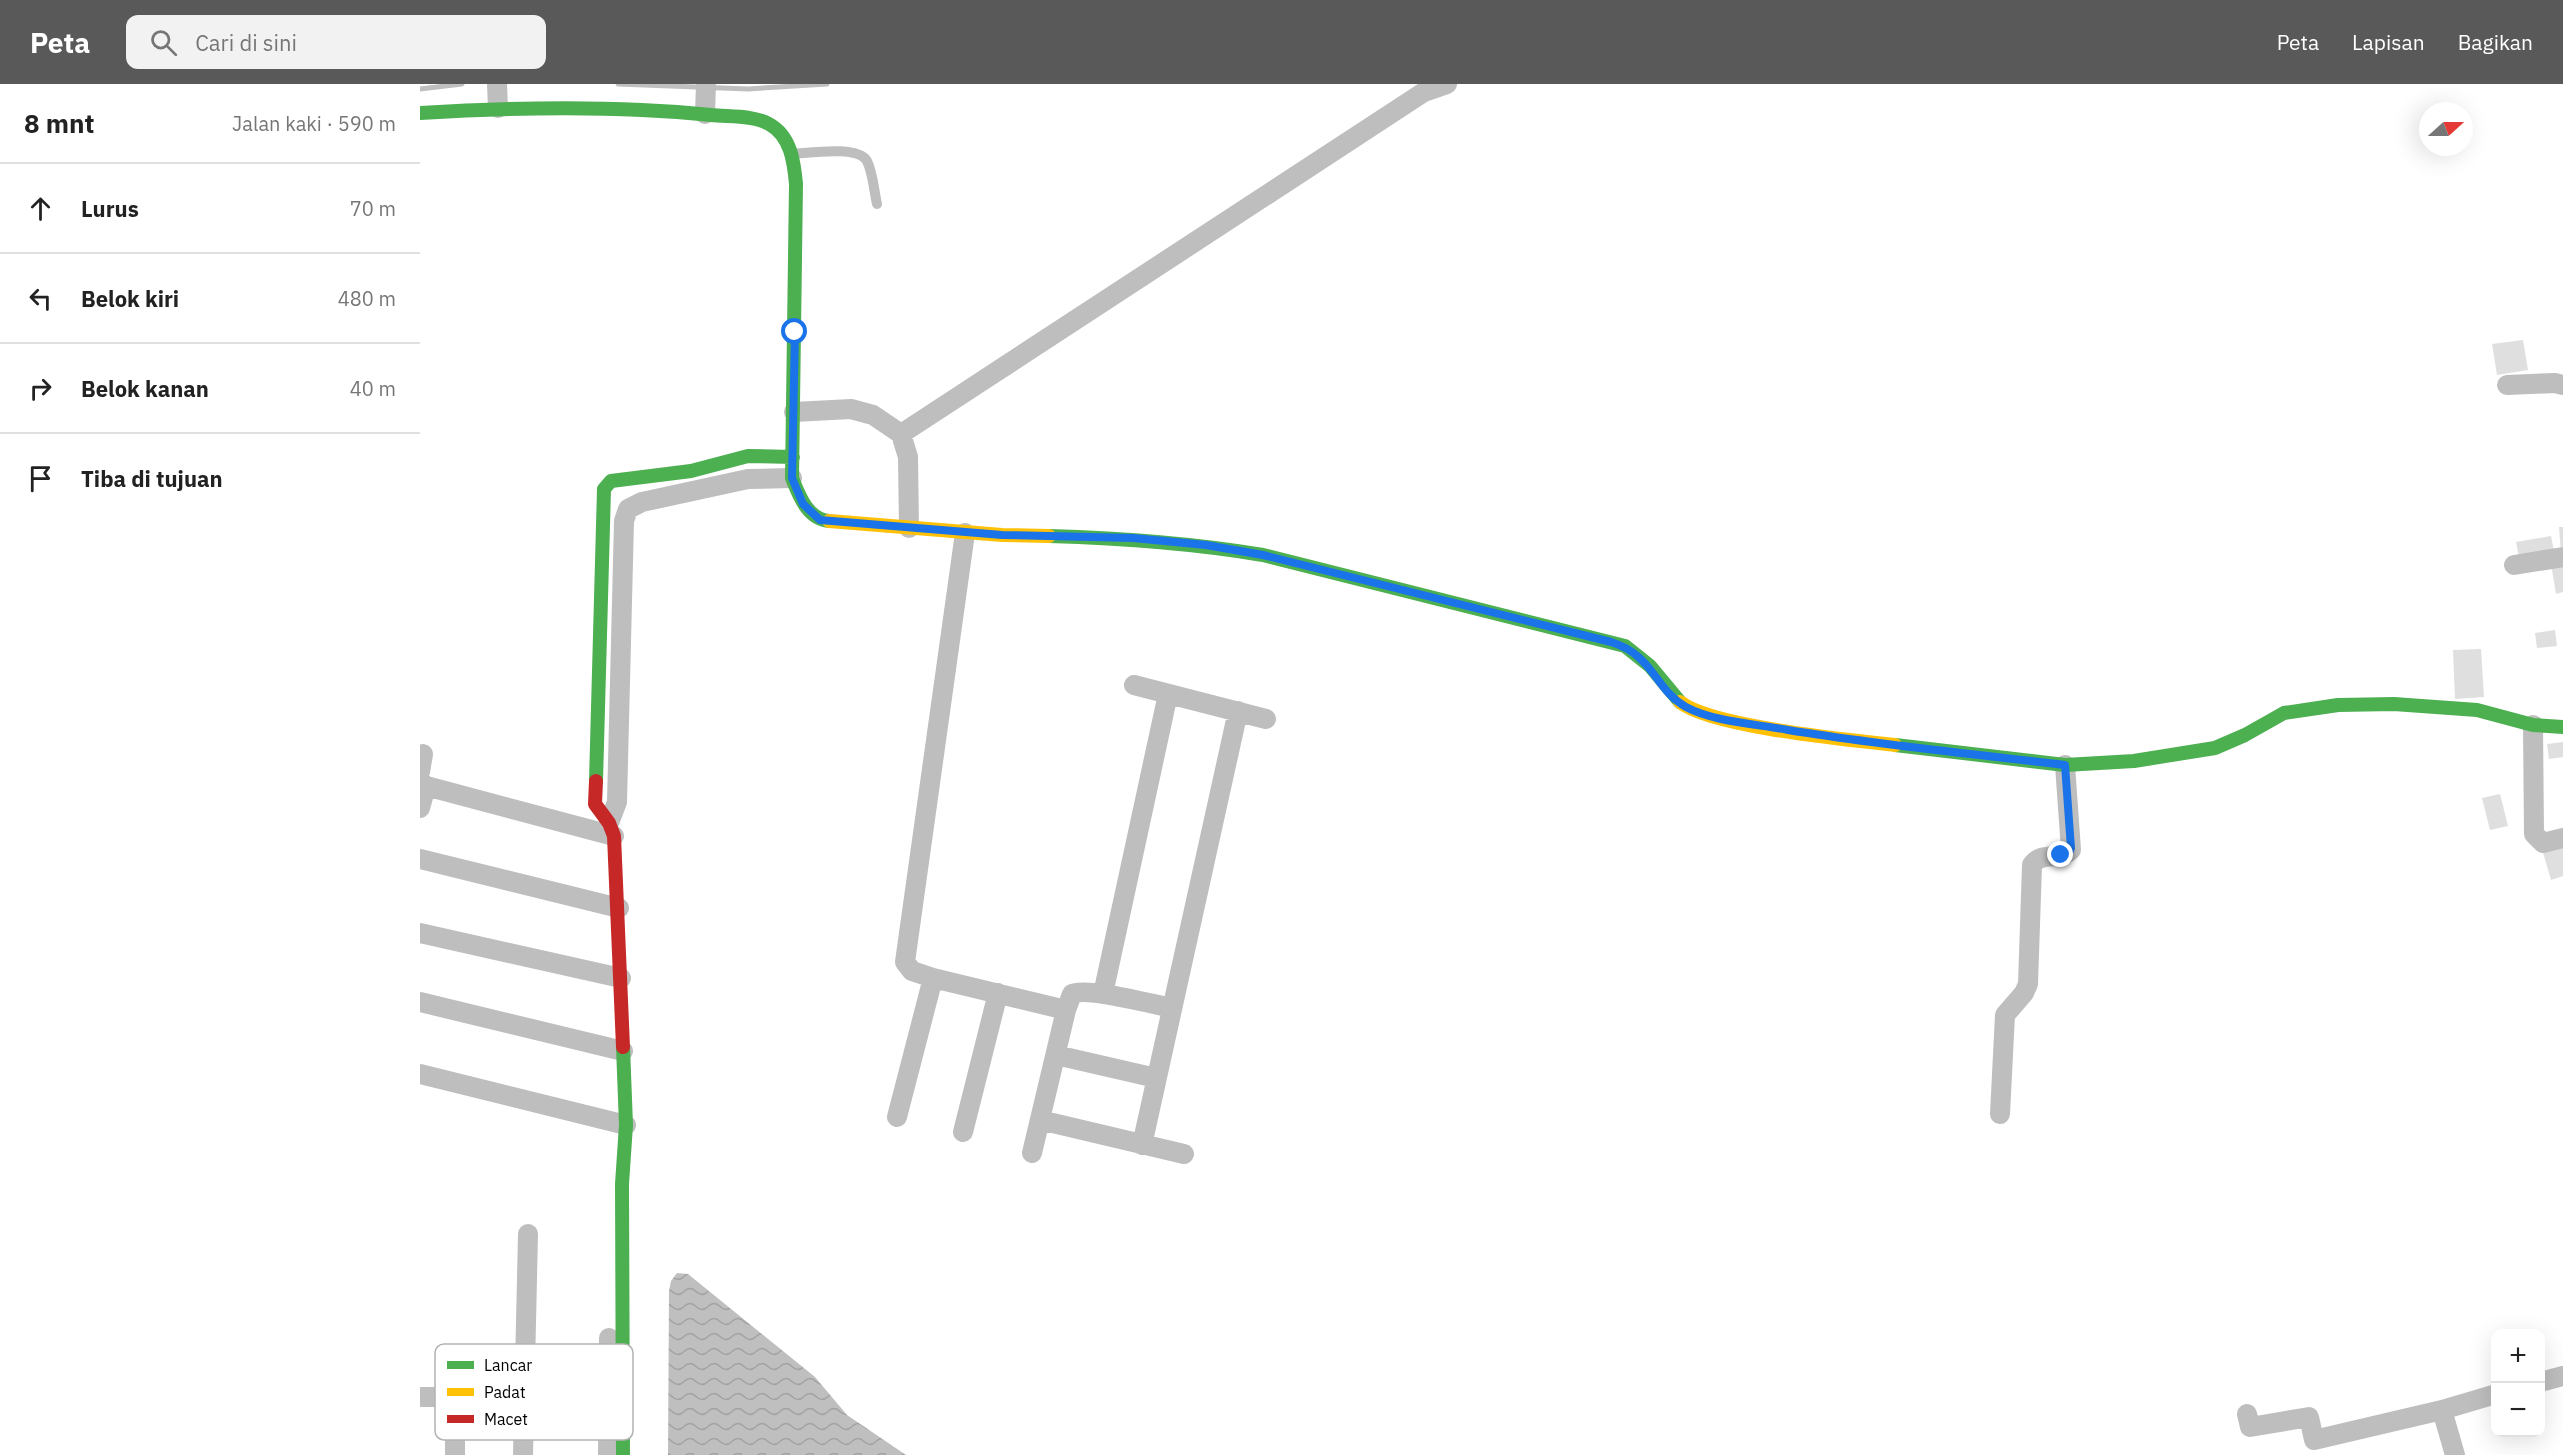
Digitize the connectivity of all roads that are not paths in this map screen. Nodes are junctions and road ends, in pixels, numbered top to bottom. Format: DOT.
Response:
graph roads {
  1 [pos="1447,84"];
  2 [pos="498,95"];
  3 [pos="706,98"];
  4 [pos="420,113"];
  5 [pos="793,154"];
  6 [pos="877,204"];
  7 [pos="2506,385"];
  8 [pos="2563,385"];
  9 [pos="794,412"];
  10 [pos="901,434"];
  11 [pos="793,457"];
  12 [pos="792,478"];
  13 [pos="909,528"];
  14 [pos="966,533"];
  15 [pos="2563,557"];
  16 [pos="2514,565"];
  17 [pos="1134,685"];
  18 [pos="1168,693"];
  19 [pos="1238,711"];
  20 [pos="1266,719"];
  21 [pos="2533,725"];
  22 [pos="2563,727"];
  23 [pos="2065,765"];
  24 [pos="422,773"];
  25 [pos="420,808"];
  26 [pos="611,829"];
  27 [pos="2563,838"];
  28 [pos="420,859"];
  29 [pos="619,908"];
  30 [pos="420,933"];
  31 [pos="621,978"];
  32 [pos="933,978"];
  33 [pos="998,993"];
  34 [pos="1103,994"];
  35 [pos="420,1002"];
  36 [pos="1172,1008"];
  37 [pos="1066,1010"];
  38 [pos="623,1051"];
  39 [pos="1056,1055"];
  40 [pos="420,1074"];
  41 [pos="1156,1078"];
  42 [pos="2000,1114"];
  43 [pos="897,1117"];
  44 [pos="1040,1120"];
  45 [pos="626,1125"];
  46 [pos="963,1132"];
  47 [pos="1142,1145"];
  48 [pos="1032,1153"];
  49 [pos="1184,1154"];
  50 [pos="622,1184"];
  51 [pos="528,1234"];
  52 [pos="525,1344"];
  53 [pos="609,1344"];
  54 [pos="623,1344"];
  55 [pos="2563,1376"];
  56 [pos="2545,1381"];
  57 [pos="2491,1395"];
  58 [pos="2442,1410"];
  59 [pos="2247,1414"];
  60 [pos="523,1440"];
  61 [pos="608,1440"];
  62 [pos="623,1440"];
  63 [pos="523,1455"];
  64 [pos="608,1455"];
  65 [pos="623,1455"];
  66 [pos="2455,1455"];
  1 -- 10 [label="street"];
  2 -- 3 [label="street"];
  2 -- 4 [label="street"];
  3 -- 5 [label="street"];
  5 -- 6 [label="lane"];
  5 -- 9 [label="street"];
  7 -- 8 [label="street"];
  9 -- 10 [label="street"];
  9 -- 11 [label="street"];
  10 -- 13 [label="street"];
  11 -- 12 [label="street"];
  11 -- 26 [label="street"];
  12 -- 13 [label="street"];
  12 -- 26 [label="street"];
  13 -- 14 [label="street"];
  14 -- 23 [label="street"];
  14 -- 32 [label="street"];
  15 -- 16 [label="street"];
  17 -- 18 [label="street"];
  18 -- 19 [label="street"];
  18 -- 34 [label="street"];
  19 -- 20 [label="street"];
  19 -- 36 [label="street"];
  21 -- 22 [label="street"];
  21 -- 23 [label="street"];
  21 -- 27 [label="street"];
  23 -- 42 [label="street"];
  24 -- 25 [label="street"];
  24 -- 26 [label="street"];
  26 -- 29 [label="street"];
  28 -- 29 [label="street"];
  29 -- 31 [label="street"];
  30 -- 31 [label="street"];
  31 -- 38 [label="street"];
  32 -- 33 [label="street"];
  32 -- 43 [label="street"];
  33 -- 37 [label="street"];
  33 -- 46 [label="street"];
  34 -- 36 [label="street"];
  34 -- 37 [label="street"];
  35 -- 38 [label="street"];
  36 -- 41 [label="street"];
  37 -- 39 [label="street"];
  38 -- 45 [label="street"];
  39 -- 41 [label="street"];
  39 -- 44 [label="street"];
  40 -- 45 [label="street"];
  41 -- 47 [label="street"];
  44 -- 47 [label="street"];
  44 -- 48 [label="street"];
  45 -- 50 [label="street"];
  47 -- 49 [label="street"];
  50 -- 53 [label="street"];
  50 -- 54 [label="street"];
  51 -- 52 [label="street"];
  55 -- 56 [label="street"];
  57 -- 58 [label="street"];
  58 -- 59 [label="street"];
  58 -- 66 [label="street"];
  60 -- 63 [label="street"];
  61 -- 64 [label="street"];
  62 -- 65 [label="street"];
}
